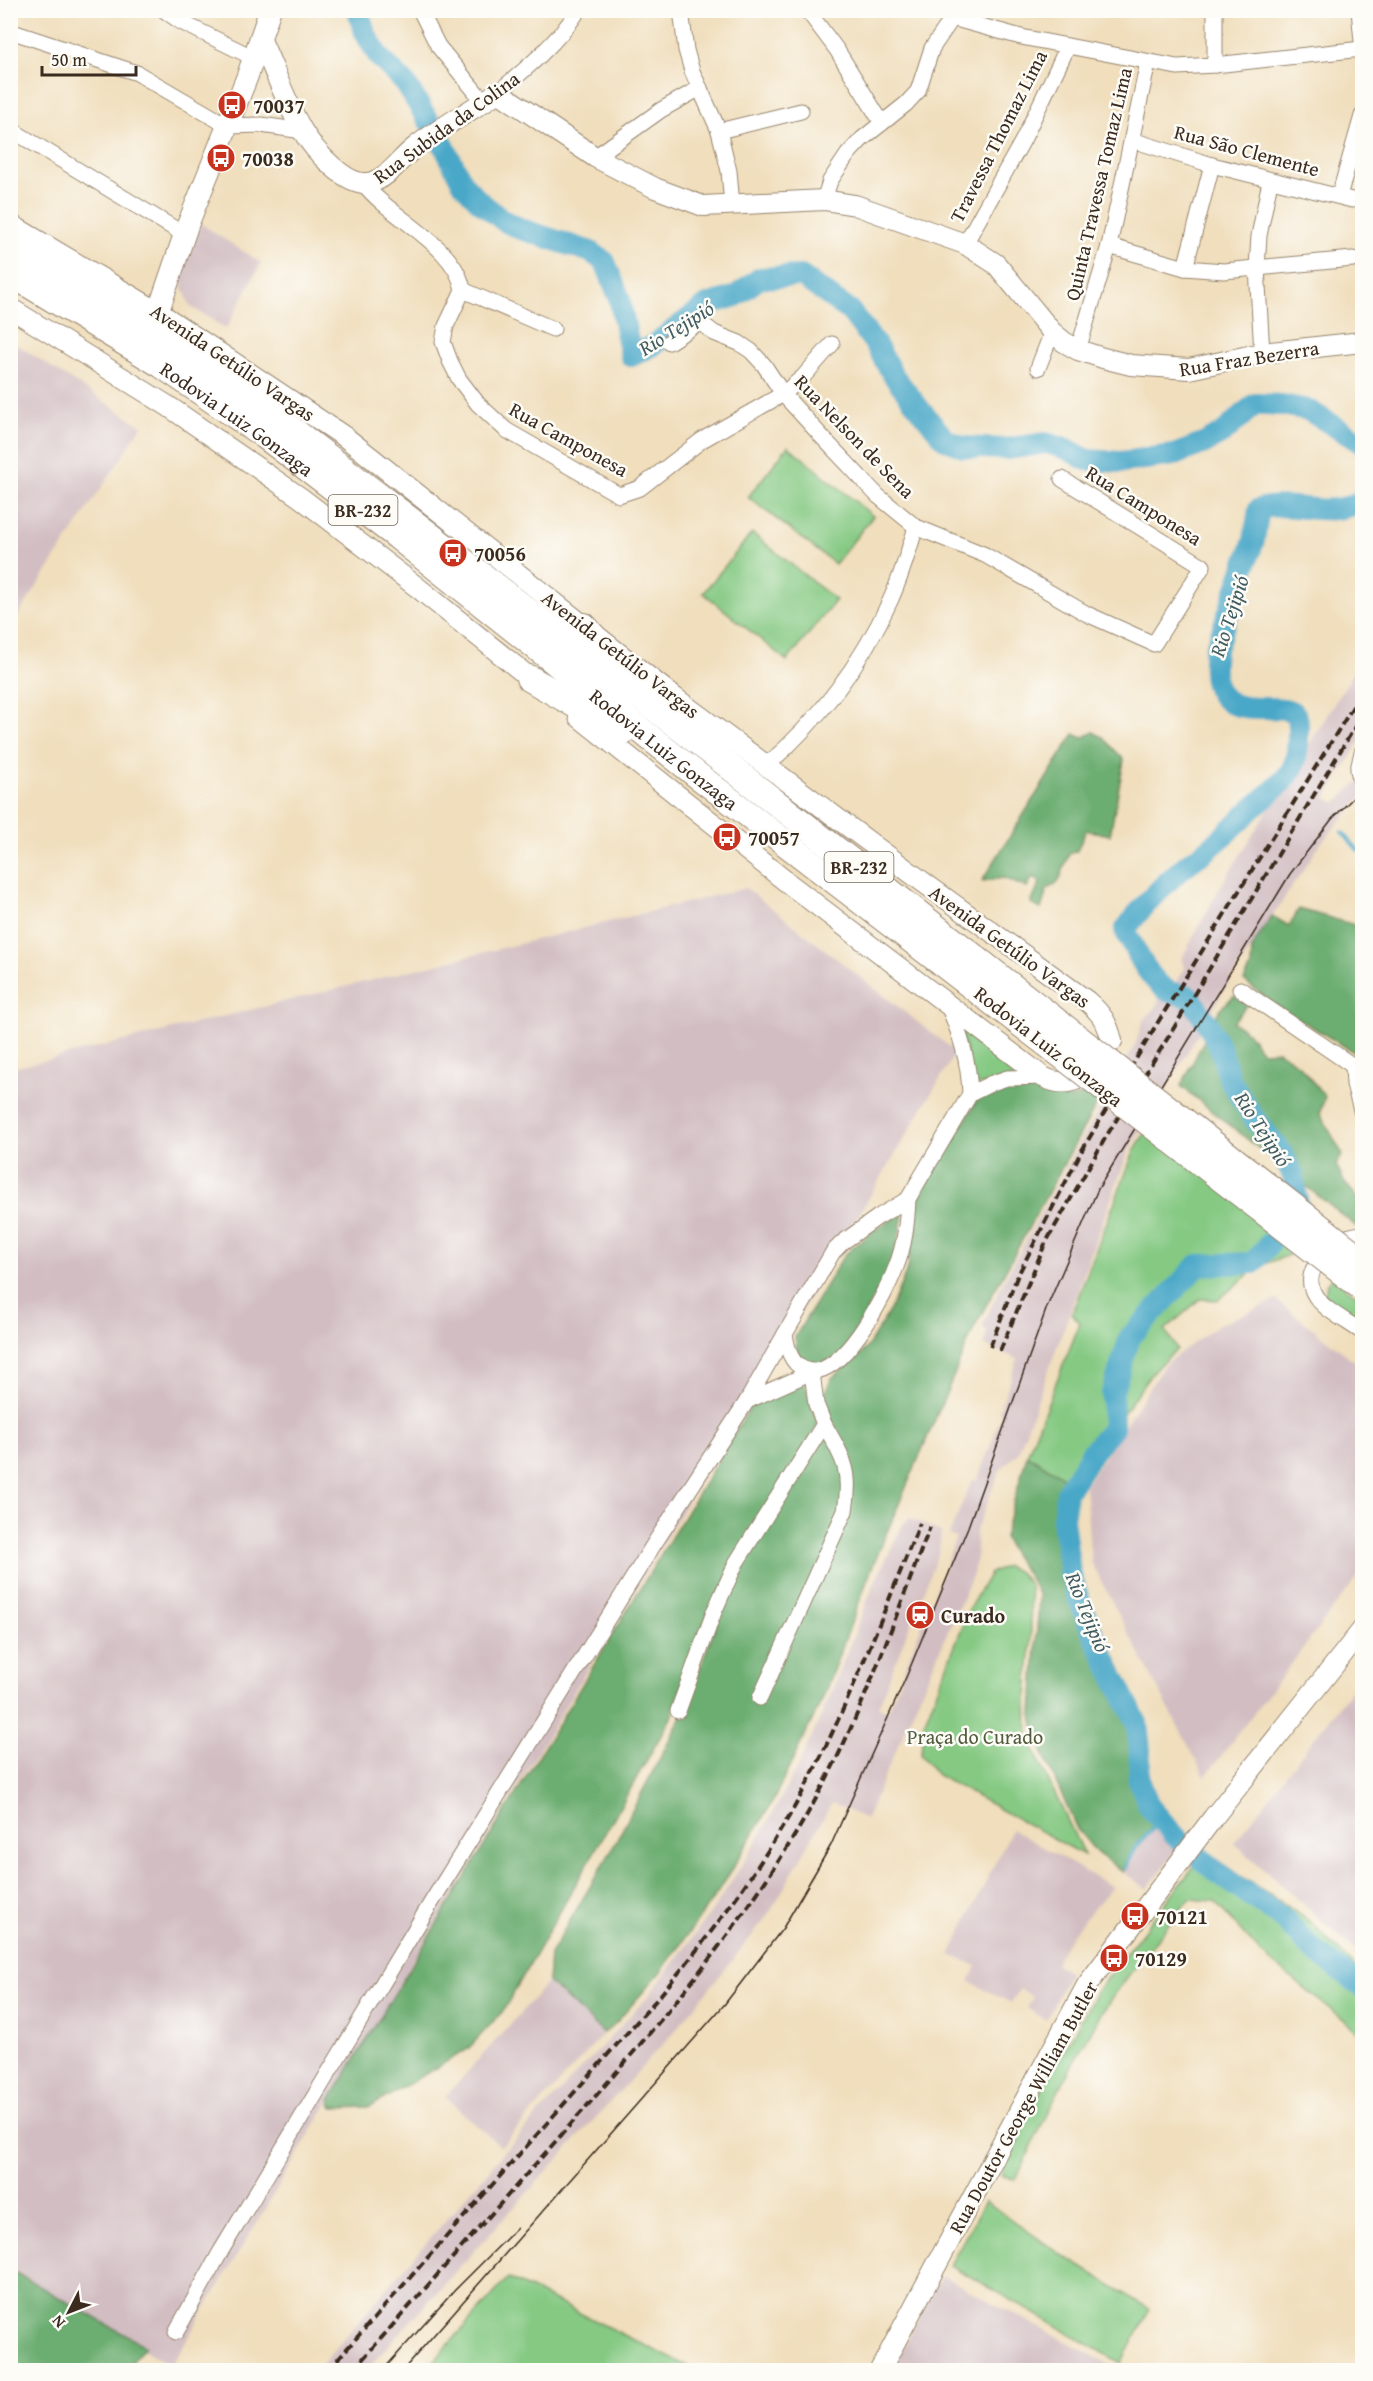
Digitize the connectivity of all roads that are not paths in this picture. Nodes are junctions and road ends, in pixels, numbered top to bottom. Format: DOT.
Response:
graph roads {
  1 [pos="164,10"];
  2 [pos="270,10"];
  3 [pos="420,10"];
  4 [pos="579,10"];
  5 [pos="681,10"];
  6 [pos="807,10"];
  7 [pos="1215,10"];
  8 [pos="1359,10"];
  9 [pos="955,14"];
  10 [pos="10,31"];
  11 [pos="1362,41"];
  12 [pos="1068,46"];
  13 [pos="257,48"];
  14 [pos="1362,49"];
  15 [pos="1148,62"];
  16 [pos="1215,65"];
  17 [pos="699,88"];
  18 [pos="491,97"];
  19 [pos="801,111"];
  20 [pos="1362,116"];
  21 [pos="882,123"];
  22 [pos="228,126"];
  23 [pos="10,129"];
  24 [pos="303,131"];
  25 [pos="719,131"];
  26 [pos="1132,140"];
  27 [pos="595,157"];
  28 [pos="1212,165"];
  29 [pos="1270,181"];
  30 [pos="364,184"];
  31 [pos="824,200"];
  32 [pos="732,206"];
  33 [pos="10,224"];
  34 [pos="185,235"];
  35 [pos="965,244"];
  36 [pos="1109,246"];
  37 [pos="10,247"];
  38 [pos="1353,259"];
  39 [pos="1185,268"];
  40 [pos="1257,268"];
  41 [pos="10,273"];
  42 [pos="463,290"];
  43 [pos="158,312"];
  44 [pos="13,315"];
  45 [pos="552,329"];
  46 [pos="1052,332"];
  47 [pos="669,342"];
  48 [pos="1362,342"];
  49 [pos="832,344"];
  50 [pos="1078,350"];
  51 [pos="1262,353"];
  52 [pos="1038,368"];
  53 [pos="783,394"];
  54 [pos="1062,479"];
  55 [pos="916,527"];
  56 [pos="584,626"];
  57 [pos="1154,644"];
  58 [pos="529,678"];
  59 [pos="657,710"];
  60 [pos="1362,752"];
  61 [pos="766,766"];
  62 [pos="697,775"];
  63 [pos="1362,786"];
  64 [pos="1240,988"];
  65 [pos="947,1004"];
  66 [pos="1054,1034"];
  67 [pos="1358,1069"];
  68 [pos="1043,1077"];
  69 [pos="970,1094"];
  70 [pos="1362,1114"];
  71 [pos="908,1199"];
  72 [pos="1362,1234"];
  73 [pos="1362,1260"];
  74 [pos="1361,1287"];
  75 [pos="1362,1332"];
  76 [pos="785,1334"];
  77 [pos="812,1372"];
  78 [pos="747,1401"];
  79 [pos="824,1424"];
  80 [pos="1362,1630"];
  81 [pos="760,1698"];
  82 [pos="678,1711"];
  83 [pos="176,2332"];
  84 [pos="880,2370"];
  1 -- 13 [label="street"];
  2 -- 13 [label="main road"];
  3 -- 18 [label="street"];
  4 -- 18 [label="street, Rua Subida da Colina"];
  5 -- 17 [label="street"];
  6 -- 21 [label="street"];
  7 -- 16 [label="street"];
  8 -- 11 [label="street"];
  9 -- 12 [label="street"];
  9 -- 21 [label="street"];
  10 -- 22 [label="street"];
  12 -- 15 [label="street"];
  12 -- 35 [label="street, Travessa Thomaz Lima"];
  13 -- 22 [label="main road"];
  13 -- 24 [label="street, Rua Subida da Colina"];
  14 -- 16 [label="street"];
  15 -- 16 [label="street"];
  15 -- 26 [label="street, Quinta Travessa Tomaz Lima"];
  17 -- 25 [label="street"];
  17 -- 27 [label="street"];
  18 -- 27 [label="street, Rua Fraz Bezerra"];
  18 -- 30 [label="street, Rua Subida da Colina"];
  19 -- 25 [label="street"];
  20 -- 29 [label="street, Rua São Clemente"];
  21 -- 31 [label="street"];
  22 -- 24 [label="street"];
  22 -- 34 [label="main road"];
  23 -- 34 [label="street"];
  24 -- 30 [label="street, Rua Subida da Colina"];
  25 -- 32 [label="street"];
  26 -- 28 [label="street, Rua São Clemente"];
  26 -- 36 [label="street, Quinta Travessa Tomaz Lima"];
  27 -- 32 [label="street, Rua Fraz Bezerra"];
  28 -- 29 [label="street, Rua São Clemente"];
  28 -- 39 [label="street"];
  29 -- 40 [label="street"];
  30 -- 42 [label="street"];
  31 -- 32 [label="street, Rua Fraz Bezerra"];
  31 -- 35 [label="street, Rua Fraz Bezerra"];
  33 -- 43 [label="street, Avenida Getúlio Vargas"];
  34 -- 43 [label="main road"];
  35 -- 46 [label="street, Rua Fraz Bezerra"];
  36 -- 39 [label="street"];
  36 -- 50 [label="street, Quinta Travessa Tomaz Lima"];
  37 -- 59 [label="highway, Rodovia Luiz Gonzaga / BR-232"];
  38 -- 40 [label="street"];
  39 -- 40 [label="street"];
  40 -- 51 [label="street"];
  41 -- 62 [label="highway, Rodovia Luiz Gonzaga / BR-232"];
  42 -- 45 [label="street"];
  42 -- 53 [label="street, Rua Camponesa"];
  43 -- 56 [label="street, Avenida Getúlio Vargas"];
  44 -- 58 [label="street, Avenida Getúlio Vargas"];
  46 -- 50 [label="street, Rua Fraz Bezerra"];
  46 -- 52 [label="street"];
  47 -- 53 [label="street, Rua Nelson de Sena"];
  48 -- 51 [label="street, Rua Fraz Bezerra"];
  49 -- 53 [label="street, Rua Camponesa"];
  50 -- 51 [label="street, Rua Fraz Bezerra"];
  53 -- 55 [label="street, Rua Nelson de Sena"];
  54 -- 57 [label="street, Rua Camponesa"];
  55 -- 57 [label="street, Rua Nelson de Sena"];
  55 -- 61 [label="street"];
  56 -- 59 [label="highway"];
  56 -- 61 [label="street, Avenida Getúlio Vargas"];
  58 -- 62 [label="highway"];
  58 -- 65 [label="street, Avenida Getúlio Vargas"];
  59 -- 66 [label="highway, Rodovia Luiz Gonzaga / BR-232"];
  60 -- 63 [label="street"];
  61 -- 68 [label="street, Avenida Getúlio Vargas"];
  62 -- 66 [label="highway, Rodovia Luiz Gonzaga / BR-232"];
  64 -- 67 [label="street"];
  65 -- 68 [label="street, Avenida Getúlio Vargas"];
  65 -- 69 [label="street"];
  66 -- 73 [label="highway, Rodovia Luiz Gonzaga / BR-232, bridge"];
  66 -- 74 [label="highway, Rodovia Luiz Gonzaga / BR-232, bridge"];
  67 -- 70 [label="street"];
  68 -- 69 [label="street"];
  69 -- 71 [label="street"];
  71 -- 76 [label="street"];
  71 -- 77 [label="street"];
  72 -- 75 [label="street"];
  76 -- 77 [label="street"];
  76 -- 78 [label="street"];
  77 -- 78 [label="street"];
  77 -- 79 [label="street"];
  78 -- 83 [label="street"];
  79 -- 81 [label="street"];
  79 -- 82 [label="street"];
  80 -- 84 [label="street, Rua Doutor George William Butler"];
}
